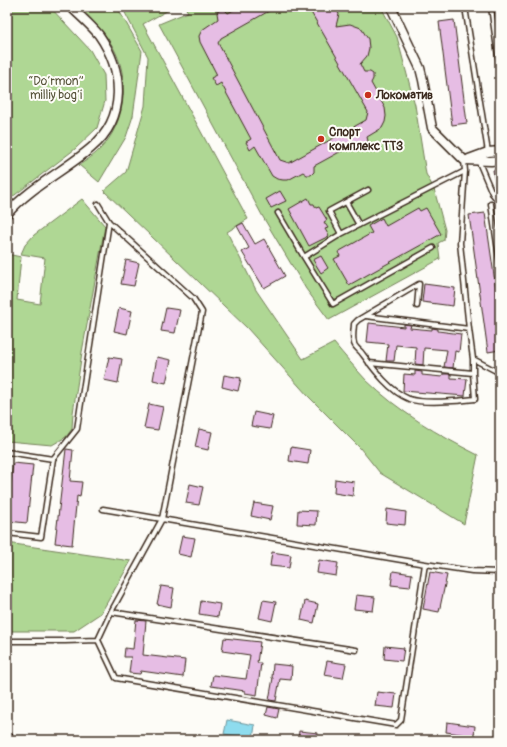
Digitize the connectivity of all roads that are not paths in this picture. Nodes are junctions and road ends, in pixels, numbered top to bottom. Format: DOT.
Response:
graph roads {
  1 [pos="71,7"];
  2 [pos="391,7"];
  3 [pos="465,7"];
  4 [pos="491,7"];
  5 [pos="500,70"];
  6 [pos="500,151"];
  7 [pos="488,152"];
  8 [pos="477,158"];
  9 [pos="464,160"];
  10 [pos="500,160"];
  11 [pos="465,171"];
  12 [pos="368,190"];
  13 [pos="500,192"];
  14 [pos="492,193"];
  15 [pos="346,202"];
  16 [pos="500,203"];
  17 [pos="98,204"];
  18 [pos="491,204"];
  19 [pos="278,213"];
  20 [pos="7,214"];
  21 [pos="109,222"];
  22 [pos="359,225"];
  23 [pos="341,234"];
  24 [pos="433,248"];
  25 [pos="304,258"];
  26 [pos="500,264"];
  27 [pos="417,306"];
  28 [pos="366,316"];
  29 [pos="469,329"];
  30 [pos="473,359"];
  31 [pos="369,363"];
  32 [pos="473,373"];
  33 [pos="500,373"];
  34 [pos="7,452"];
  35 [pos="52,459"];
  36 [pos="103,509"];
  37 [pos="162,519"];
  38 [pos="7,533"];
  39 [pos="425,564"];
  40 [pos="500,572"];
  41 [pos="111,612"];
  42 [pos="98,640"];
  43 [pos="7,641"];
  44 [pos="356,650"];
  45 [pos="7,734"];
  46 [pos="15,740"];
  1 -- 20 [label="street"];
  2 -- 9 [label="street"];
  3 -- 7 [label="lane"];
  4 -- 5 [label="lane"];
  6 -- 7 [label="street"];
  7 -- 8 [label="street"];
  8 -- 9 [label="street"];
  8 -- 10 [label="street"];
  8 -- 14 [label="lane"];
  9 -- 11 [label="lane"];
  11 -- 22 [label="lane"];
  11 -- 29 [label="lane"];
  12 -- 15 [label="lane"];
  13 -- 14 [label="lane"];
  14 -- 16 [label="lane"];
  15 -- 22 [label="lane"];
  15 -- 23 [label="lane"];
  17 -- 21 [label="lane"];
  18 -- 26 [label="lane"];
  19 -- 25 [label="lane"];
  21 -- 35 [label="lane"];
  21 -- 37 [label="lane"];
  22 -- 23 [label="lane"];
  23 -- 25 [label="lane"];
  24 -- 25 [label="lane"];
  27 -- 28 [label="lane"];
  28 -- 29 [label="lane"];
  28 -- 31 [label="lane"];
  29 -- 30 [label="lane"];
  30 -- 32 [label="lane"];
  30 -- 33 [label="lane"];
  31 -- 32 [label="lane"];
  31 -- 32 [label="lane"];
  34 -- 35 [label="lane"];
  35 -- 38 [label="lane"];
  36 -- 37 [label="lane"];
  37 -- 39 [label="lane"];
  37 -- 41 [label="lane"];
  39 -- 40 [label="lane"];
  39 -- 42 [label="lane"];
  41 -- 42 [label="lane"];
  41 -- 44 [label="lane"];
  42 -- 43 [label="lane"];
  45 -- 46 [label="lane"];
}
